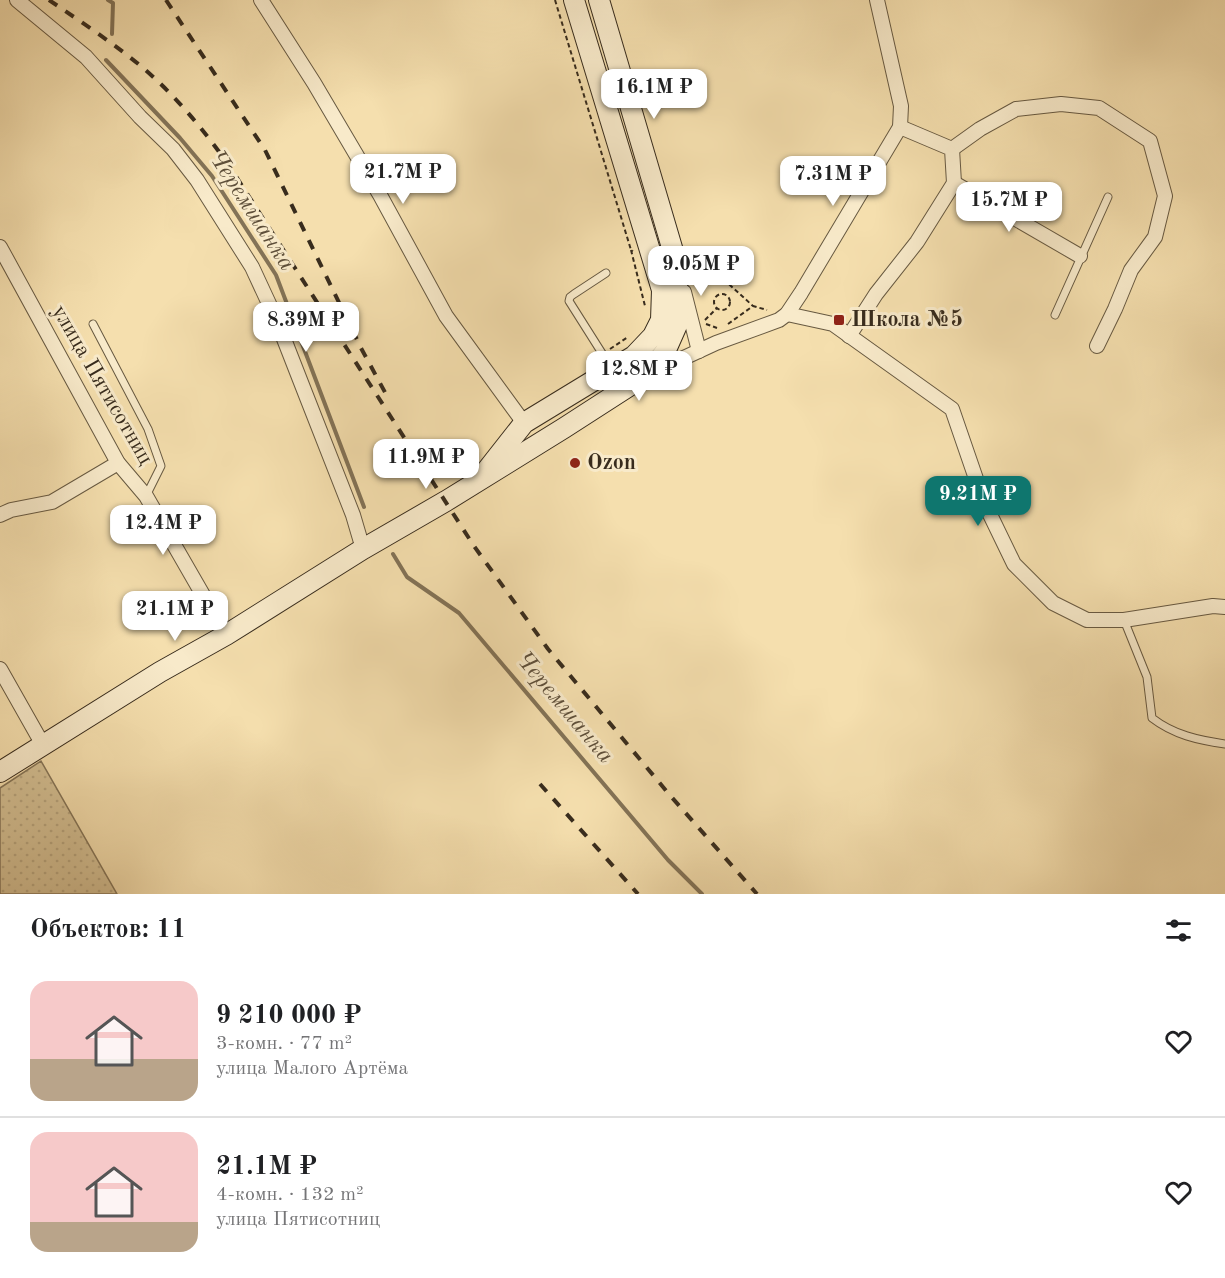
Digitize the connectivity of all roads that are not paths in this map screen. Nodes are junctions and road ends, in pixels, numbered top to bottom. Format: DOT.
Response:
graph roads {
  1 [pos="17,0"];
  2 [pos="261,0"];
  3 [pos="569,0"];
  4 [pos="574,0"];
  5 [pos="599,0"];
  6 [pos="876,0"];
  7 [pos="900,127"];
  8 [pos="952,149"];
  9 [pos="954,183"];
  10 [pos="1108,197"];
  11 [pos="0,247"];
  12 [pos="679,256"];
  13 [pos="1080,256"];
  14 [pos="606,273"];
  15 [pos="662,290"];
  16 [pos="787,314"];
  17 [pos="1054,315"];
  18 [pos="93,324"];
  19 [pos="849,336"];
  20 [pos="1097,346"];
  21 [pos="699,351"];
  22 [pos="607,361"];
  23 [pos="643,377"];
  24 [pos="524,423"];
  25 [pos="118,463"];
  26 [pos="480,479"];
  27 [pos="147,496"];
  28 [pos="0,515"];
  29 [pos="366,547"];
  30 [pos="1225,607"];
  31 [pos="1124,620"];
  32 [pos="226,635"];
  33 [pos="1,671"];
  34 [pos="1225,744"];
  35 [pos="43,745"];
  36 [pos="0,772"];
  1 -- 29 [label="street"];
  2 -- 24 [label="street"];
  3 -- 4 [label="street"];
  4 -- 15 [label="main road"];
  5 -- 12 [label="main road"];
  6 -- 7 [label="street"];
  7 -- 8 [label="street"];
  7 -- 16 [label="street"];
  8 -- 9 [label="street"];
  8 -- 20 [label="street"];
  9 -- 13 [label="street"];
  9 -- 19 [label="street"];
  10 -- 13 [label="lane"];
  11 -- 25 [label="street, улица Пятисотниц"];
  12 -- 21 [label="street"];
  12 -- 23 [label="main road"];
  13 -- 17 [label="lane"];
  14 -- 22 [label="lane"];
  15 -- 21 [label="street"];
  15 -- 22 [label="main road"];
  16 -- 19 [label="street"];
  16 -- 21 [label="street"];
  18 -- 27 [label="lane"];
  19 -- 31 [label="street"];
  21 -- 23 [label="street"];
  22 -- 24 [label="main road"];
  23 -- 26 [label="main road"];
  24 -- 26 [label="main road"];
  25 -- 27 [label="street, улица Пятисотниц"];
  25 -- 28 [label="street"];
  26 -- 29 [label="main road"];
  27 -- 32 [label="street, улица Пятисотниц"];
  29 -- 32 [label="main road"];
  30 -- 31 [label="street"];
  31 -- 34 [label="lane"];
  32 -- 35 [label="main road"];
  33 -- 35 [label="street"];
  35 -- 36 [label="main road"];
}
